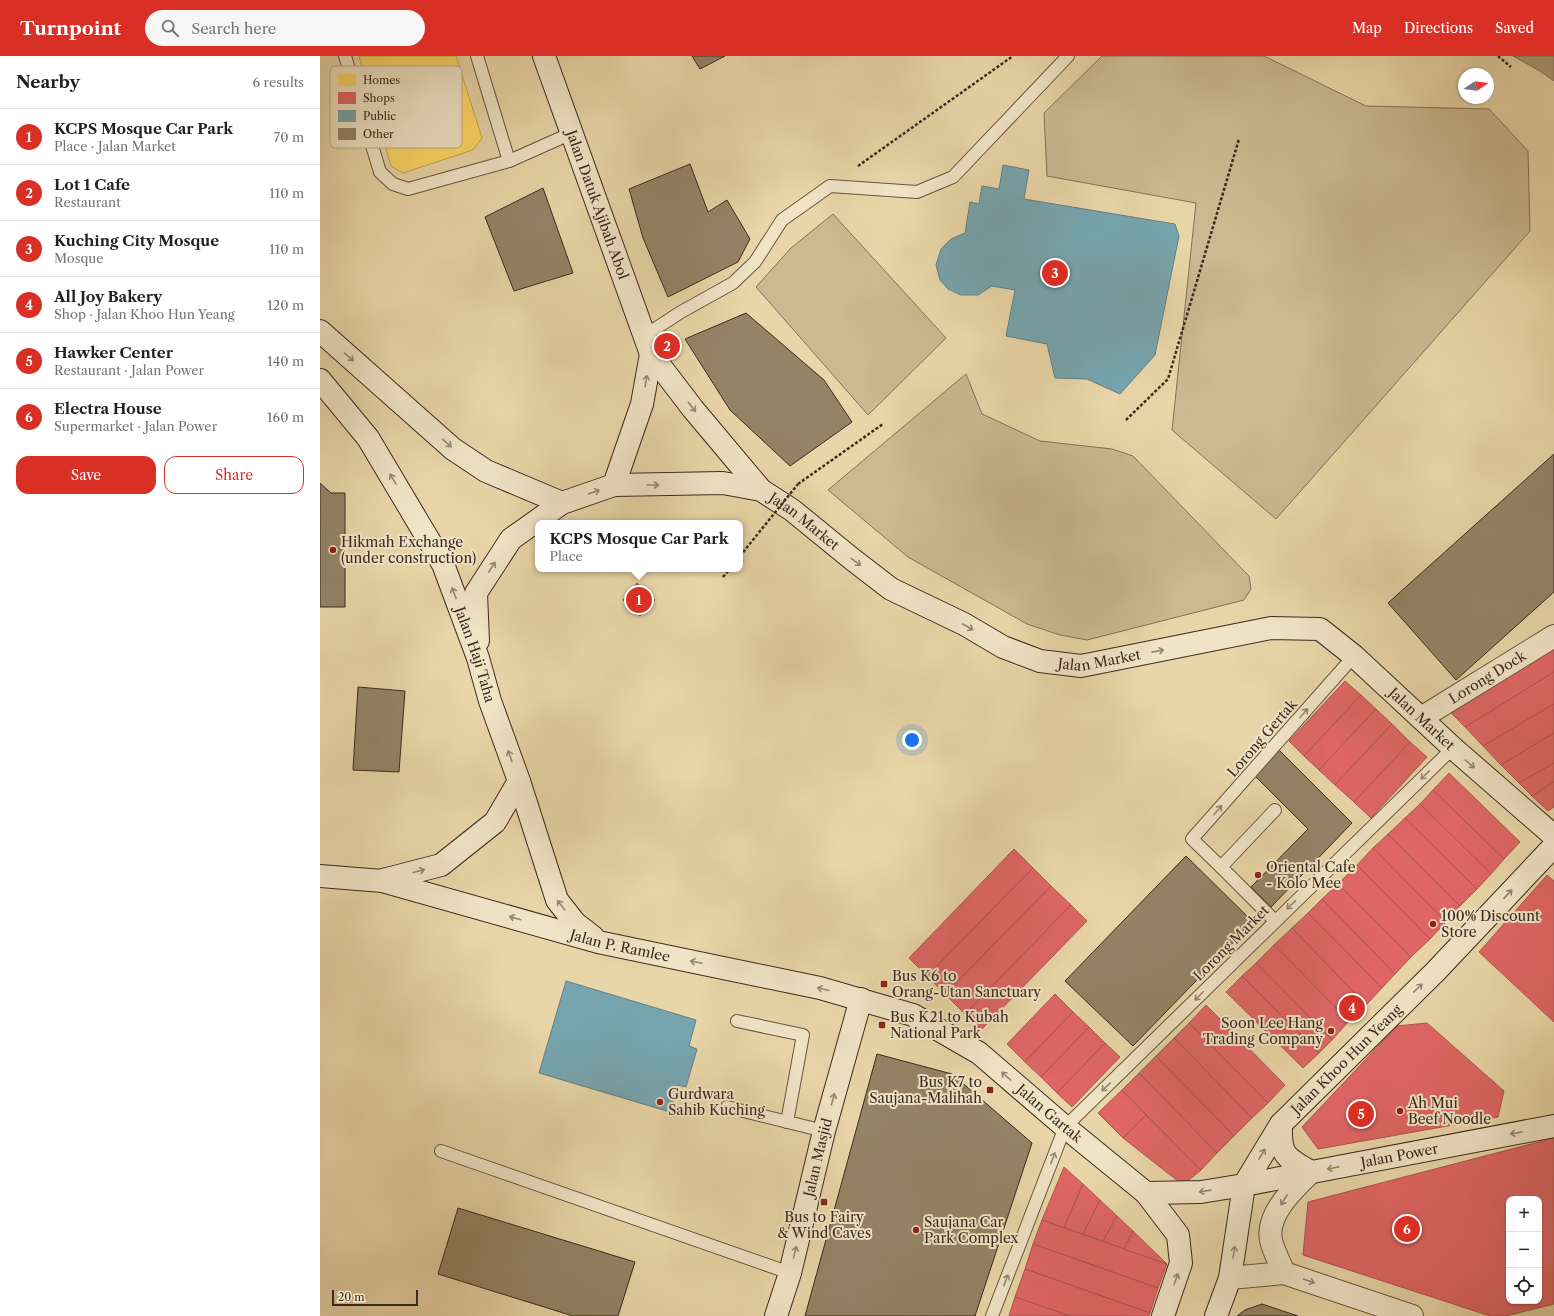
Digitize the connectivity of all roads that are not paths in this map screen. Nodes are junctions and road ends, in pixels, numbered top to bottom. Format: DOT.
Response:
graph roads {
  1 [pos="345,56"];
  2 [pos="477,56"];
  3 [pos="544,56"];
  4 [pos="1068,56"];
  5 [pos="348,66"];
  6 [pos="572,133"];
  7 [pos="373,148"];
  8 [pos="509,161"];
  9 [pos="320,331"];
  10 [pos="648,345"];
  11 [pos="320,380"];
  12 [pos="614,484"];
  13 [pos="762,490"];
  14 [pos="562,503"];
  15 [pos="538,520"];
  16 [pos="535,522"];
  17 [pos="1554,636"];
  18 [pos="1354,656"];
  19 [pos="478,658"];
  20 [pos="1421,718"];
  21 [pos="1453,748"];
  22 [pos="519,781"];
  23 [pos="1275,810"];
  24 [pos="1554,836"];
  25 [pos="1554,846"];
  26 [pos="1221,868"];
  27 [pos="320,876"];
  28 [pos="382,881"];
  29 [pos="1275,921"];
  30 [pos="598,942"];
  31 [pos="861,999"];
  32 [pos="737,1021"];
  33 [pos="727,1107"];
  34 [pos="787,1122"];
  35 [pos="1281,1124"];
  36 [pos="1554,1126"];
  37 [pos="1065,1127"];
  38 [pos="824,1131"];
  39 [pos="441,1151"];
  40 [pos="1311,1172"];
  41 [pos="1244,1185"];
  42 [pos="1146,1193"];
  43 [pos="790,1273"];
  44 [pos="1284,1273"];
  45 [pos="1230,1278"];
  46 [pos="776,1316"];
  47 [pos="992,1316"];
  48 [pos="1163,1316"];
  49 [pos="1216,1316"];
  50 [pos="1412,1316"];
  1 -- 5 [label="lane"];
  2 -- 8 [label="lane"];
  3 -- 6 [label="main road, Jalan Datuk Ajibah Abol"];
  4 -- 10 [label="lane"];
  6 -- 8 [label="lane"];
  6 -- 10 [label="main road, Jalan Datuk Ajibah Abol"];
  7 -- 8 [label="lane"];
  9 -- 14 [label="main road, one-way"];
  12 -- 10 [label="main road, Jalan Datuk Ajibah Abol, one-way"];
  10 -- 13 [label="main road, Jalan Datuk Ajibah Abol, one-way"];
  19 -- 11 [label="main road, Jalan Haji Taha, one-way"];
  12 -- 13 [label="main road, Jalan Market, one-way"];
  14 -- 12 [label="main road, one-way"];
  13 -- 18 [label="main road, Jalan Market, one-way"];
  15 -- 14 [label="main road, one-way"];
  19 -- 16 [label="main road, one-way"];
  17 -- 20 [label="main road, Lorong Dock"];
  18 -- 20 [label="main road, Jalan Market"];
  26 -- 18 [label="lane, Lorong Gertak, one-way"];
  22 -- 19 [label="main road, Jalan Haji Taha, one-way"];
  20 -- 21 [label="main road, Jalan Market"];
  21 -- 24 [label="main road, Jalan Market, one-way"];
  21 -- 29 [label="lane, Lorong Market, one-way"];
  28 -- 22 [label="main road, Jalan P. Ramlee, one-way"];
  30 -- 22 [label="main road, Jalan Haji Taha, one-way"];
  23 -- 26 [label="lane"];
  35 -- 25 [label="main road, Jalan Khoo Hun Yeang, one-way"];
  26 -- 29 [label="lane"];
  27 -- 28 [label="main road, Jalan P. Ramlee"];
  30 -- 28 [label="main road, Jalan P. Ramlee, one-way"];
  29 -- 37 [label="lane, Lorong Market, one-way"];
  31 -- 30 [label="main road, Jalan P. Ramlee, one-way"];
  37 -- 31 [label="main road, Jalan Gartak, one-way"];
  38 -- 31 [label="main road, Jalan Masjid, one-way"];
  32 -- 34 [label="lane"];
  33 -- 34 [label="lane"];
  34 -- 38 [label="lane"];
  35 -- 40 [label="main road"];
  41 -- 35 [label="main road, Jalan Khoo Hun Yeang, one-way"];
  36 -- 40 [label="main road, Jalan Power, one-way"];
  37 -- 42 [label="main road, Jalan Gartak"];
  47 -- 37 [label="lane, one-way"];
  43 -- 38 [label="main road, Jalan Masjid, one-way"];
  39 -- 43 [label="lane"];
  40 -- 41 [label="main road, Jalan Power"];
  40 -- 44 [label="main road, one-way"];
  41 -- 42 [label="main road, one-way"];
  45 -- 41 [label="main road, Jalan Khoo Hun Yeang, one-way"];
  48 -- 42 [label="main road, one-way"];
  43 -- 46 [label="main road, Jalan Masjid"];
  44 -- 45 [label="main road"];
  44 -- 50 [label="main road, one-way"];
  45 -- 49 [label="main road, Jalan Khoo Hun Yeang"];
}
